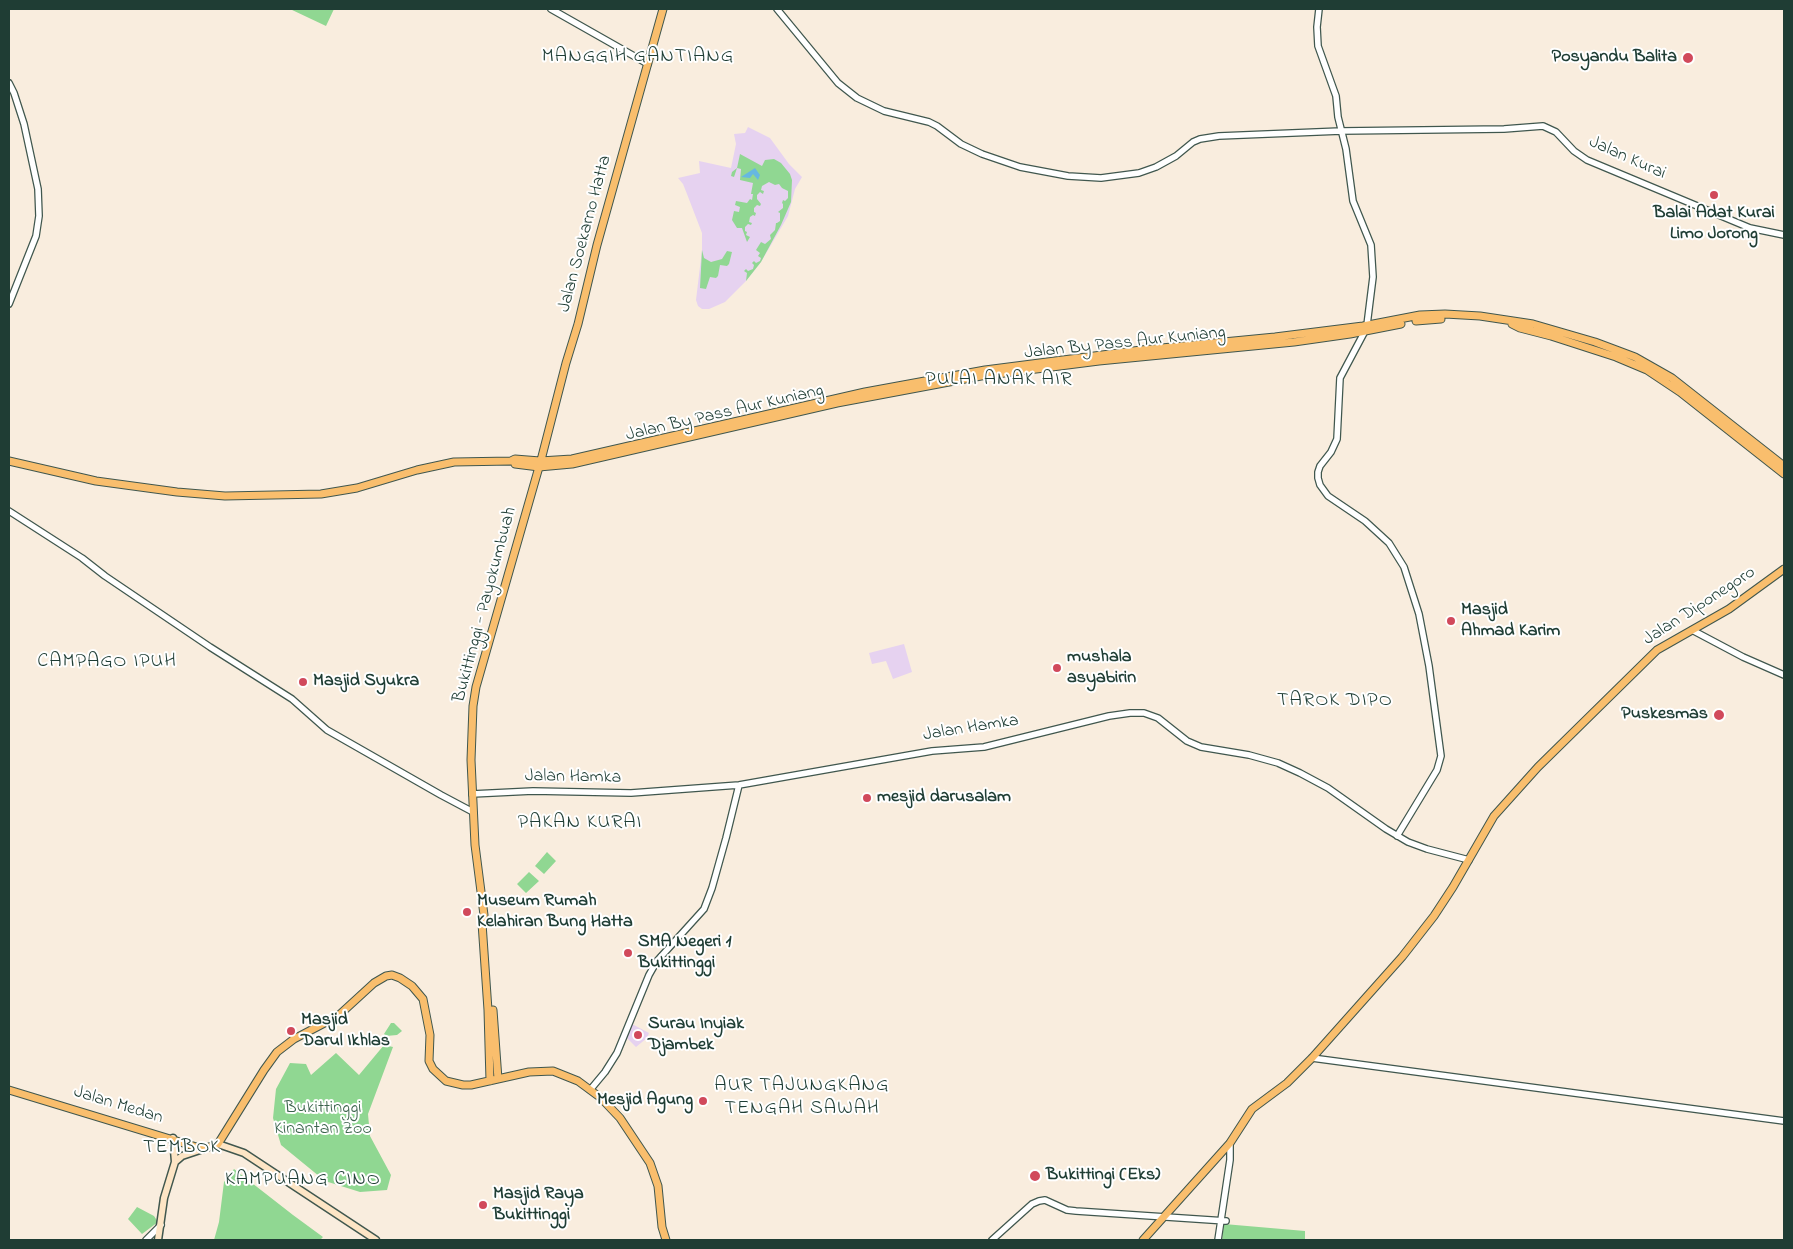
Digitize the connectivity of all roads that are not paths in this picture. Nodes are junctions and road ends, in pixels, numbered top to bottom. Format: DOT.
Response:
graph roads {
  1 [pos="551,9"];
  2 [pos="663,9"];
  3 [pos="777,9"];
  4 [pos="1319,9"];
  5 [pos="648,64"];
  6 [pos="9,83"];
  7 [pos="1341,131"];
  8 [pos="1784,235"];
  9 [pos="9,304"];
  10 [pos="1513,322"];
  11 [pos="1366,328"];
  12 [pos="9,461"];
  13 [pos="540,464"];
  14 [pos="1784,466"];
  15 [pos="1784,474"];
  16 [pos="9,511"];
  17 [pos="1784,569"];
  18 [pos="1692,630"];
  19 [pos="1784,675"];
  20 [pos="739,785"];
  21 [pos="472,794"];
  22 [pos="474,812"];
  23 [pos="1397,836"];
  24 [pos="1469,860"];
  25 [pos="484,915"];
  26 [pos="1312,1058"];
  27 [pos="498,1079"];
  28 [pos="490,1081"];
  29 [pos="9,1090"];
  30 [pos="590,1090"];
  31 [pos="1784,1121"];
  32 [pos="173,1138"];
  33 [pos="1230,1142"];
  34 [pos="218,1144"];
  35 [pos="203,1149"];
  36 [pos="175,1162"];
  37 [pos="1166,1216"];
  38 [pos="1223,1220"];
  39 [pos="161,1225"];
  40 [pos="146,1240"];
  41 [pos="158,1240"];
  42 [pos="376,1240"];
  43 [pos="666,1240"];
  44 [pos="992,1240"];
  45 [pos="1143,1240"];
  46 [pos="1218,1240"];
  1 -- 5 [label="street"];
  2 -- 5 [label="main road, Jalan Soekarno Hatta"];
  3 -- 7 [label="street, Jalan Kurai"];
  4 -- 7 [label="street"];
  5 -- 13 [label="main road, Jalan Soekarno Hatta"];
  6 -- 9 [label="street"];
  7 -- 8 [label="street, Jalan Kurai"];
  7 -- 11 [label="street"];
  10 -- 11 [label="main road, Jalan By Pass Aur Kuniang"];
  10 -- 14 [label="main road, Jalan By Pass Aur Kuniang"];
  10 -- 14 [label="main road, Jalan By Pass Aur Kuniang"];
  10 -- 15 [label="main road, Jalan By Pass Aur Kuniang"];
  11 -- 13 [label="main road, Jalan By Pass Aur Kuniang"];
  11 -- 23 [label="street"];
  12 -- 13 [label="main road, Jalan By Pass Aur Kuniang"];
  13 -- 21 [label="main road, Bukittinggi - Payokumbuah"];
  16 -- 22 [label="street"];
  17 -- 18 [label="main road, Jalan Diponegoro"];
  18 -- 19 [label="street"];
  18 -- 24 [label="main road, Jalan Diponegoro"];
  20 -- 21 [label="street, Jalan Hamka"];
  20 -- 23 [label="street, Jalan Hamka"];
  20 -- 30 [label="street"];
  21 -- 22 [label="main road, Bukittinggi - Payokumbuah"];
  22 -- 25 [label="main road, Bukittinggi - Payokumbuah"];
  23 -- 24 [label="street, Jalan Hamka"];
  24 -- 26 [label="main road, Jalan Diponegoro"];
  25 -- 27 [label="main road"];
  25 -- 28 [label="main road, Bukittinggi - Payokumbuah"];
  26 -- 31 [label="street"];
  26 -- 33 [label="main road, Jalan Diponegoro"];
  27 -- 28 [label="main road"];
  27 -- 30 [label="main road"];
  28 -- 34 [label="main road"];
  29 -- 32 [label="main road, Jalan Medan"];
  30 -- 43 [label="main road"];
  32 -- 35 [label="main road, Jalan Medan"];
  32 -- 36 [label="main road"];
  33 -- 37 [label="main road, Jalan Diponegoro"];
  33 -- 38 [label="street"];
  34 -- 35 [label="main road"];
  34 -- 42 [label="main road"];
  35 -- 36 [label="main road"];
  36 -- 39 [label="main road"];
  37 -- 38 [label="street"];
  37 -- 44 [label="street"];
  37 -- 45 [label="main road, Jalan Diponegoro"];
  38 -- 46 [label="street"];
  39 -- 40 [label="street"];
  39 -- 41 [label="main road"];
}
